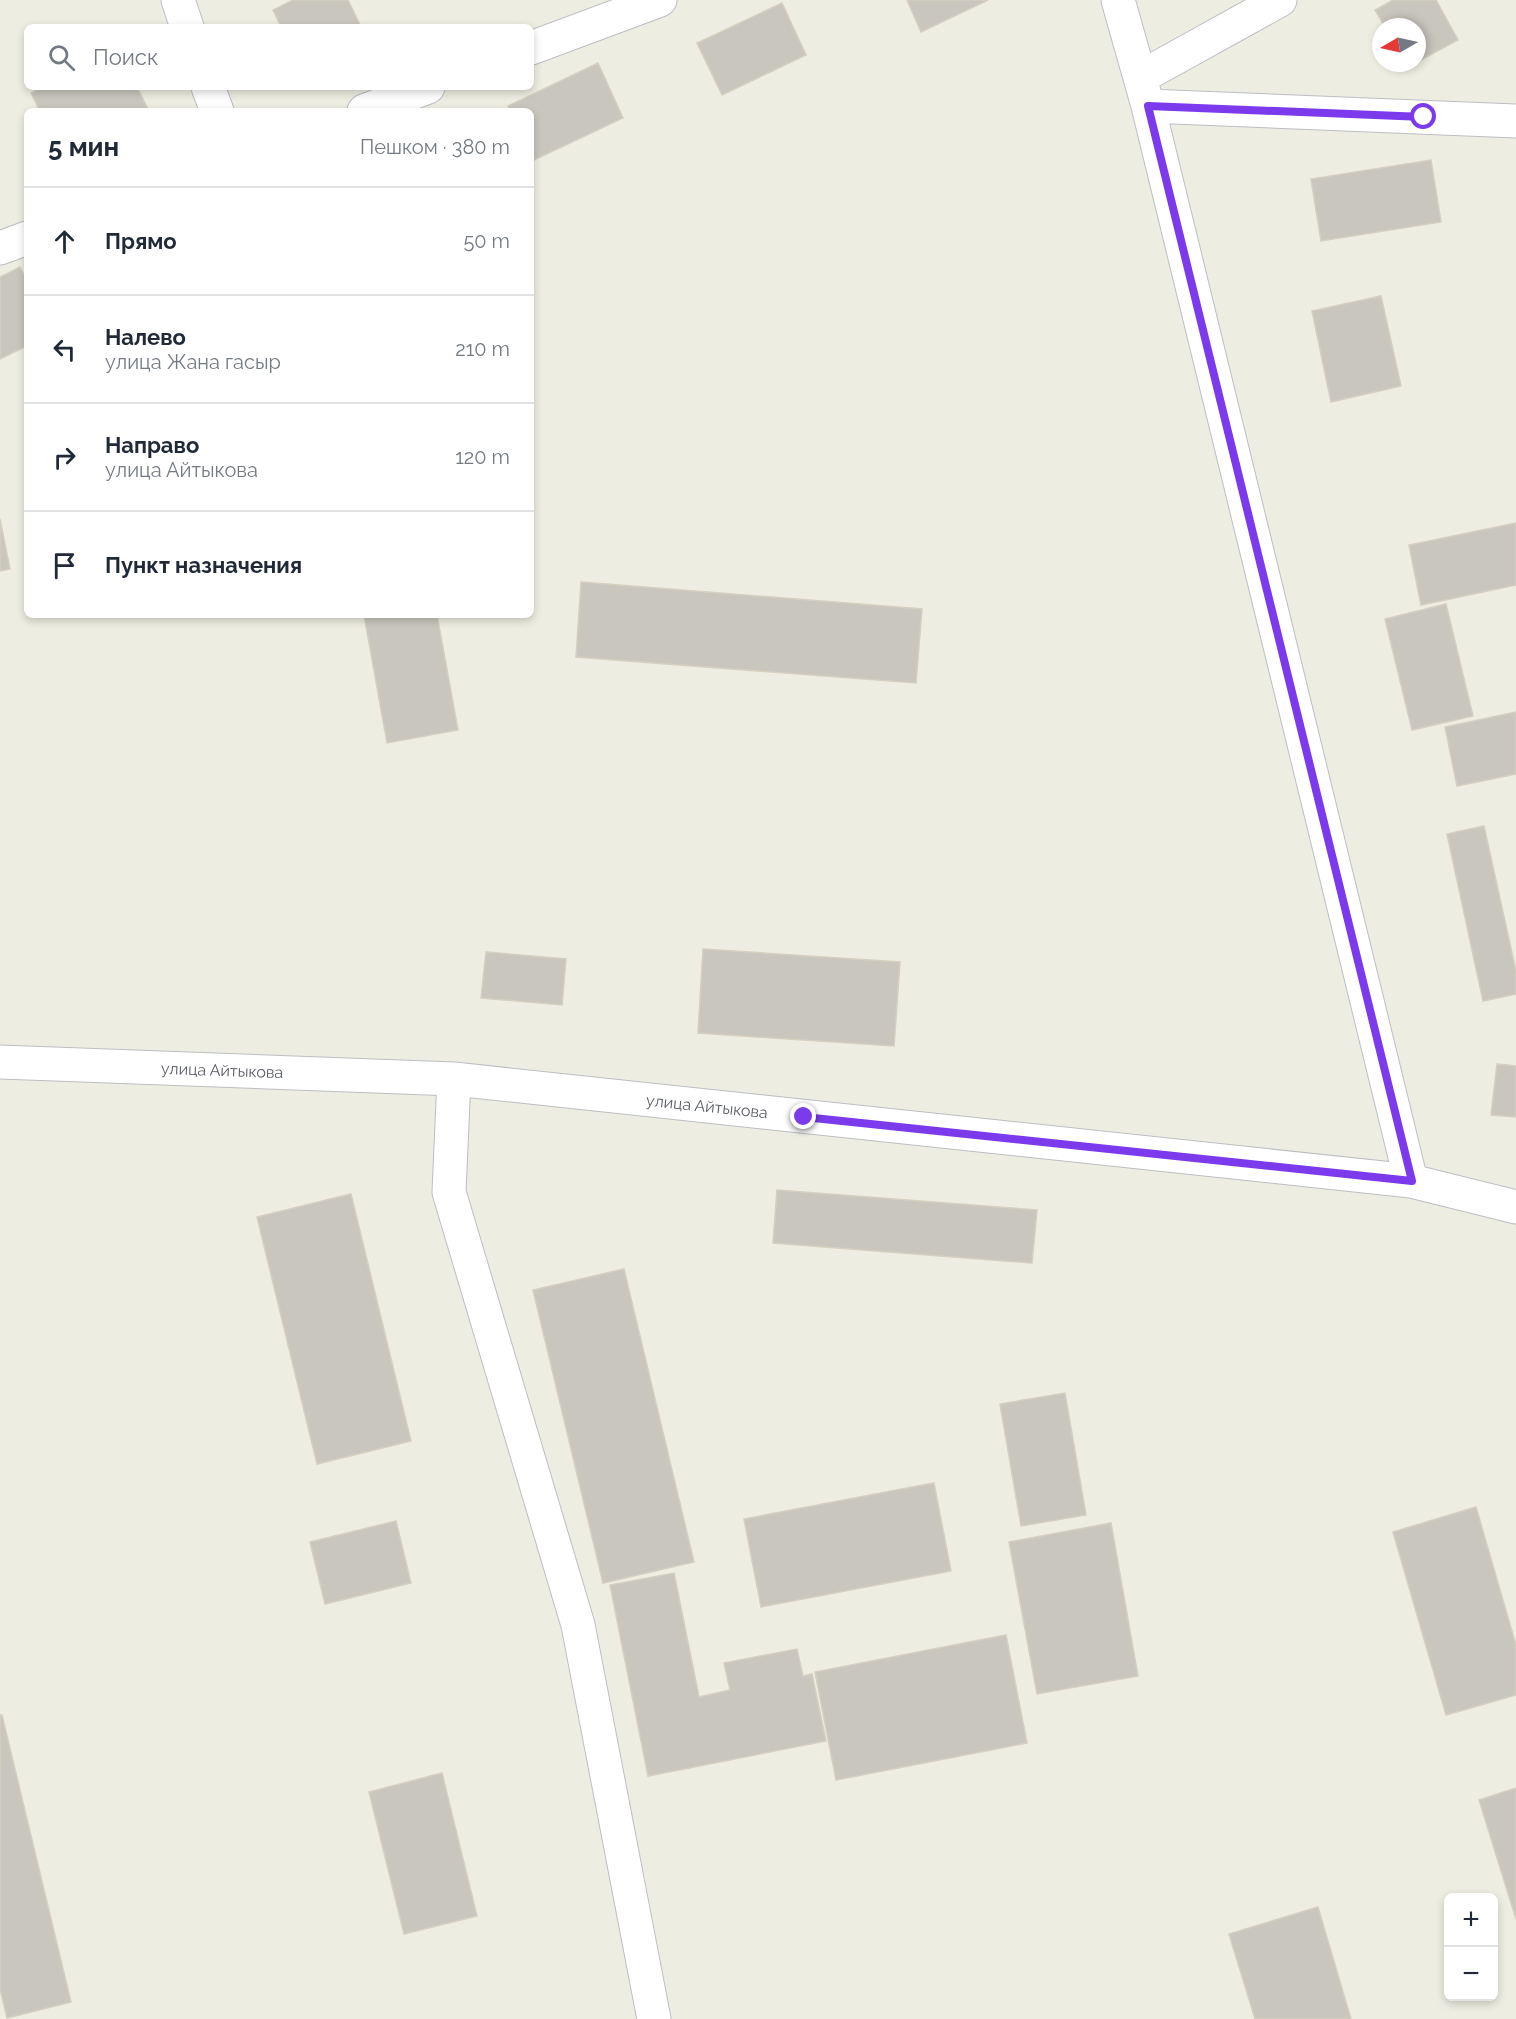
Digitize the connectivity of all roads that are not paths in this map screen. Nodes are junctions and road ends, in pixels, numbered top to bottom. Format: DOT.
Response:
graph roads {
  1 [pos="178,0"];
  2 [pos="660,0"];
  3 [pos="1118,0"];
  4 [pos="1280,0"];
  5 [pos="186,24"];
  6 [pos="534,47"];
  7 [pos="209,90"];
  8 [pos="420,90"];
  9 [pos="1144,91"];
  10 [pos="216,108"];
  11 [pos="372,108"];
  12 [pos="1516,121"];
  13 [pos="24,239"];
  14 [pos="0,248"];
  15 [pos="0,1062"];
  16 [pos="454,1079"];
  17 [pos="1412,1181"];
  18 [pos="1516,1207"];
  19 [pos="654,2019"];
  1 -- 5 [label="street"];
  2 -- 6 [label="street"];
  3 -- 9 [label="street"];
  4 -- 9 [label="street"];
  7 -- 10 [label="street"];
  8 -- 11 [label="street"];
  9 -- 12 [label="street"];
  9 -- 17 [label="street"];
  13 -- 14 [label="street"];
  15 -- 16 [label="street, улица Айтыкова"];
  16 -- 17 [label="street, улица Айтыкова"];
  16 -- 19 [label="street"];
  17 -- 18 [label="street, улица Айтыкова"];
}
